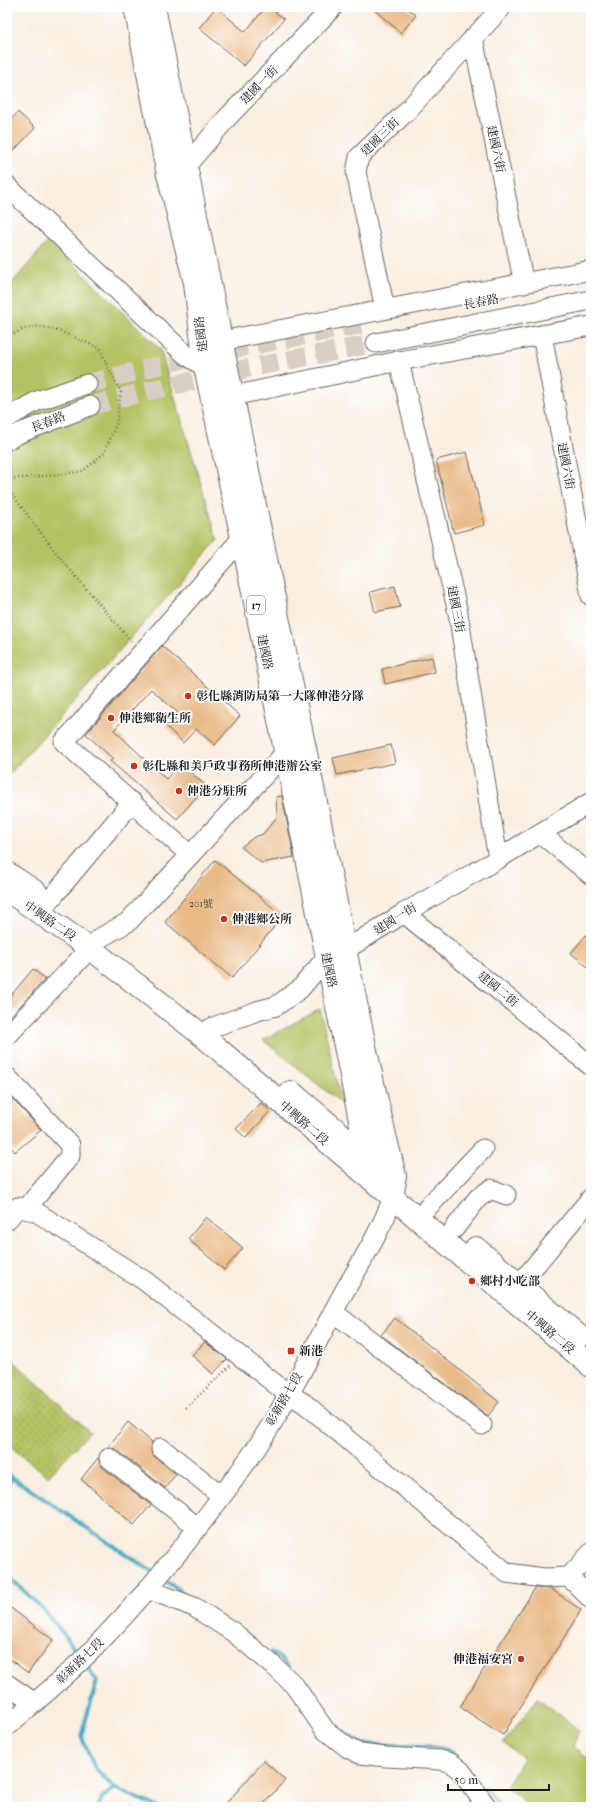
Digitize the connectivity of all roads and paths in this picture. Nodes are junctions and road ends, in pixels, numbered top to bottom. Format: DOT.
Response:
graph roads {
  1 [pos="135,7"];
  2 [pos="154,7"];
  3 [pos="334,7"];
  4 [pos="502,7"];
  5 [pos="473,38"];
  6 [pos="186,166"];
  7 [pos="7,186"];
  8 [pos="591,270"];
  9 [pos="591,282"];
  10 [pos="524,284"];
  11 [pos="591,300"];
  12 [pos="384,309"];
  13 [pos="370,323"];
  14 [pos="591,326"];
  15 [pos="542,336"];
  16 [pos="221,341"];
  17 [pos="376,343"];
  18 [pos="400,361"];
  19 [pos="205,367"];
  20 [pos="87,384"];
  21 [pos="232,396"];
  22 [pos="90,406"];
  23 [pos="7,418"];
  24 [pos="7,440"];
  25 [pos="7,488"];
  26 [pos="242,538"];
  27 [pos="591,596"];
  28 [pos="141,652"];
  29 [pos="286,752"];
  30 [pos="132,802"];
  31 [pos="591,802"];
  32 [pos="540,834"];
  33 [pos="190,855"];
  34 [pos="498,859"];
  35 [pos="7,873"];
  36 [pos="591,875"];
  37 [pos="7,890"];
  38 [pos="44,907"];
  39 [pos="404,913"];
  40 [pos="96,944"];
  41 [pos="336,954"];
  42 [pos="207,1032"];
  43 [pos="7,1036"];
  44 [pos="588,1057"];
  45 [pos="7,1077"];
  46 [pos="483,1149"];
  47 [pos="380,1167"];
  48 [pos="395,1189"];
  49 [pos="506,1195"];
  50 [pos="591,1198"];
  51 [pos="428,1207"];
  52 [pos="26,1210"];
  53 [pos="7,1220"];
  54 [pos="454,1229"];
  55 [pos="514,1291"];
  56 [pos="334,1312"];
  57 [pos="591,1347"];
  58 [pos="241,1356"];
  59 [pos="591,1366"];
  60 [pos="288,1394"];
  61 [pos="186,1408"];
  62 [pos="482,1425"];
  63 [pos="161,1448"];
  64 [pos="109,1458"];
  65 [pos="222,1495"];
  66 [pos="197,1527"];
  67 [pos="591,1553"];
  68 [pos="569,1577"];
  69 [pos="147,1589"];
  70 [pos="591,1599"];
  71 [pos="7,1684"];
  72 [pos="35,1703"];
  73 [pos="7,1726"];
  74 [pos="487,1807"];
  1 -- 19 [label="main road, 建國路 / 17"];
  2 -- 6 [label="main road, 建國路 / 17"];
  3 -- 6 [label="street, 建國一街"];
  4 -- 5 [label="street, 建國三街"];
  5 -- 10 [label="street, 建國六街"];
  5 -- 12 [label="street, 建國三街"];
  6 -- 16 [label="main road, 建國路 / 17"];
  7 -- 19 [label="street"];
  8 -- 10 [label="street"];
  9 -- 13 [label="street, 長春路"];
  10 -- 12 [label="street"];
  11 -- 17 [label="street, 長春路"];
  12 -- 16 [label="street"];
  14 -- 15 [label="street"];
  15 -- 18 [label="street"];
  15 -- 27 [label="street, 建國六街"];
  16 -- 19 [label="street"];
  16 -- 21 [label="main road, 建國路 / 17"];
  18 -- 21 [label="street"];
  18 -- 34 [label="street, 建國三街"];
  19 -- 21 [label="street"];
  19 -- 26 [label="main road, 建國路 / 17"];
  20 -- 23 [label="street, 長春路"];
  21 -- 41 [label="main road, 建國路 / 17"];
  22 -- 24 [label="street, 長春路"];
  25 -- 28 [label="path"];
  26 -- 28 [label="street"];
  26 -- 29 [label="main road, 建國路 / 17"];
  28 -- 30 [label="street"];
  29 -- 33 [label="street"];
  29 -- 41 [label="main road, 建國路 / 17"];
  30 -- 33 [label="street"];
  30 -- 38 [label="street"];
  31 -- 32 [label="street, 建國一街"];
  32 -- 34 [label="street, 建國一街"];
  32 -- 36 [label="street"];
  33 -- 40 [label="street"];
  34 -- 39 [label="street, 建國一街"];
  35 -- 38 [label="main road, 中興路二段"];
  37 -- 38 [label="main road, 中興路二段"];
  38 -- 40 [label="main road, 中興路二段"];
  39 -- 41 [label="street, 建國一街"];
  39 -- 44 [label="street, 建國二街"];
  40 -- 42 [label="main road, 中興路二段"];
  40 -- 43 [label="street"];
  41 -- 42 [label="street, 建國一街"];
  41 -- 47 [label="main road, 建國路 / 17"];
  41 -- 48 [label="main road, 建國路 / 17"];
  42 -- 47 [label="main road, 中興路二段"];
  42 -- 48 [label="main road, 中興路二段"];
  45 -- 52 [label="street"];
  46 -- 51 [label="street"];
  47 -- 48 [label="main road, 建國路 / 17"];
  48 -- 51 [label="main road, 中興路二段 / 17"];
  48 -- 55 [label="main road, 中興路二段 / 17"];
  48 -- 56 [label="street, 彰新路七段"];
  49 -- 54 [label="street"];
  50 -- 55 [label="street"];
  51 -- 54 [label="main road, 中興路二段 / 17"];
  52 -- 53 [label="street"];
  52 -- 58 [label="street"];
  54 -- 55 [label="main road, 中興路二段 / 17"];
  55 -- 57 [label="main road, 中興路二段 / 17"];
  55 -- 59 [label="main road, 中興路二段 / 17"];
  56 -- 60 [label="street, 彰新路七段"];
  56 -- 62 [label="street"];
  58 -- 60 [label="street"];
  58 -- 61 [label="path"];
  60 -- 65 [label="street, 彰新路七段"];
  60 -- 68 [label="street"];
  63 -- 65 [label="street"];
  64 -- 66 [label="street"];
  65 -- 66 [label="street, 彰新路七段"];
  66 -- 69 [label="street, 彰新路七段"];
  67 -- 68 [label="street"];
  68 -- 70 [label="street"];
  69 -- 72 [label="street, 彰新路七段"];
  69 -- 74 [label="street"];
  71 -- 72 [label="street"];
  72 -- 73 [label="street, 彰新路七段"];
}
